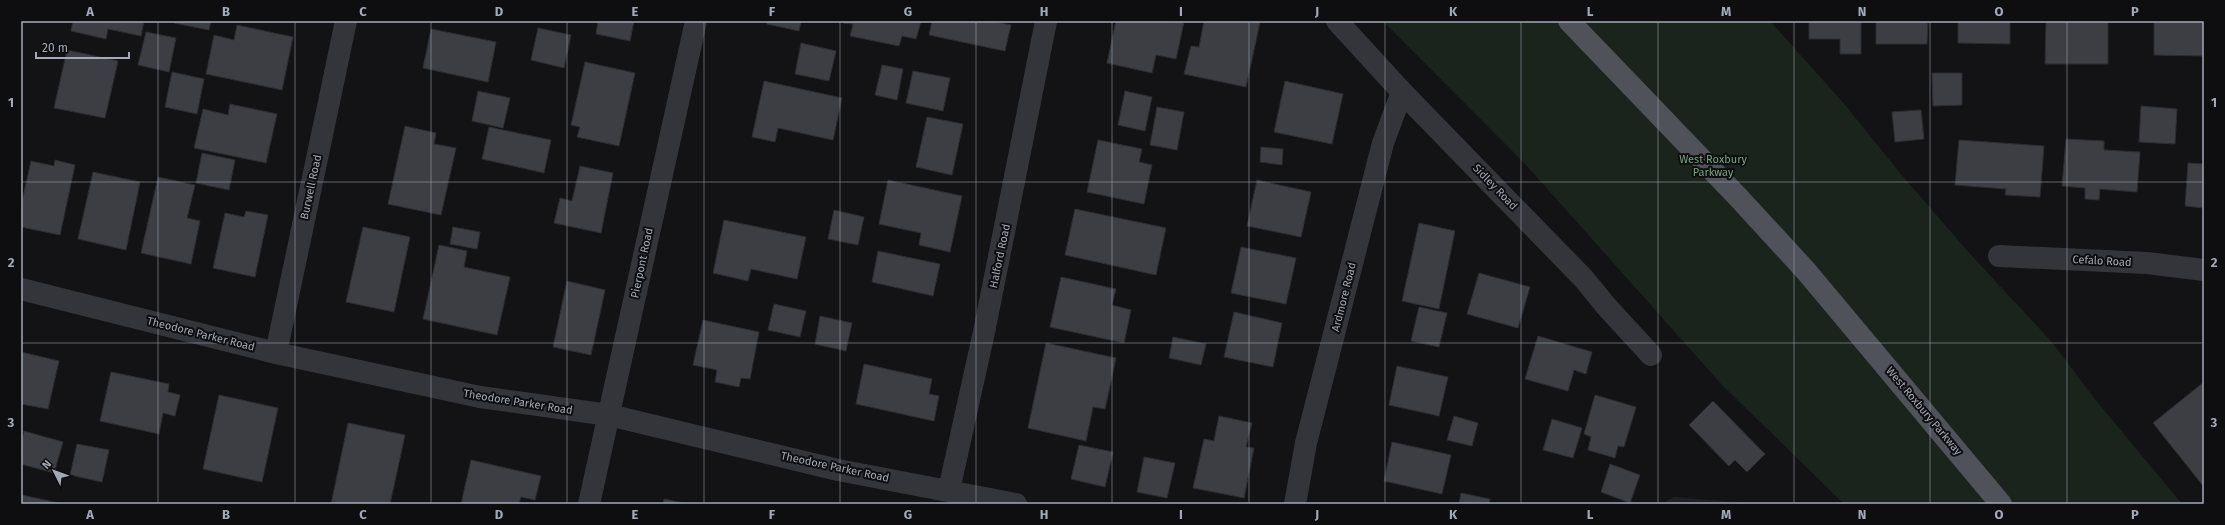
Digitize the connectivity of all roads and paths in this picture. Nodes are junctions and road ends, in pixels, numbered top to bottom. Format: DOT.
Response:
graph roads {
  1 [pos="346,21"];
  2 [pos="696,21"];
  3 [pos="1046,21"];
  4 [pos="1337,21"];
  5 [pos="1569,21"];
  6 [pos="1402,92"];
  7 [pos="1999,256"];
  8 [pos="2204,270"];
  9 [pos="21,289"];
  10 [pos="276,353"];
  11 [pos="1652,355"];
  12 [pos="609,415"];
  13 [pos="949,490"];
  14 [pos="589,504"];
  15 [pos="1016,504"];
  16 [pos="1295,504"];
  17 [pos="2001,504"];
  1 -- 10 [label="street, Burwell Road"];
  2 -- 12 [label="street, Pierpont Road"];
  3 -- 13 [label="street, Halford Road"];
  4 -- 6 [label="street, Sidley Road"];
  5 -- 17 [label="main road, West Roxbury Parkway"];
  6 -- 11 [label="street, Sidley Road"];
  6 -- 16 [label="street, Ardmore Road"];
  7 -- 8 [label="street, Cefalo Road"];
  9 -- 10 [label="street, Theodore Parker Road"];
  10 -- 12 [label="street, Theodore Parker Road"];
  12 -- 13 [label="street, Theodore Parker Road"];
  12 -- 14 [label="street, Pierpont Road"];
  13 -- 15 [label="street, Theodore Parker Road"];
}
